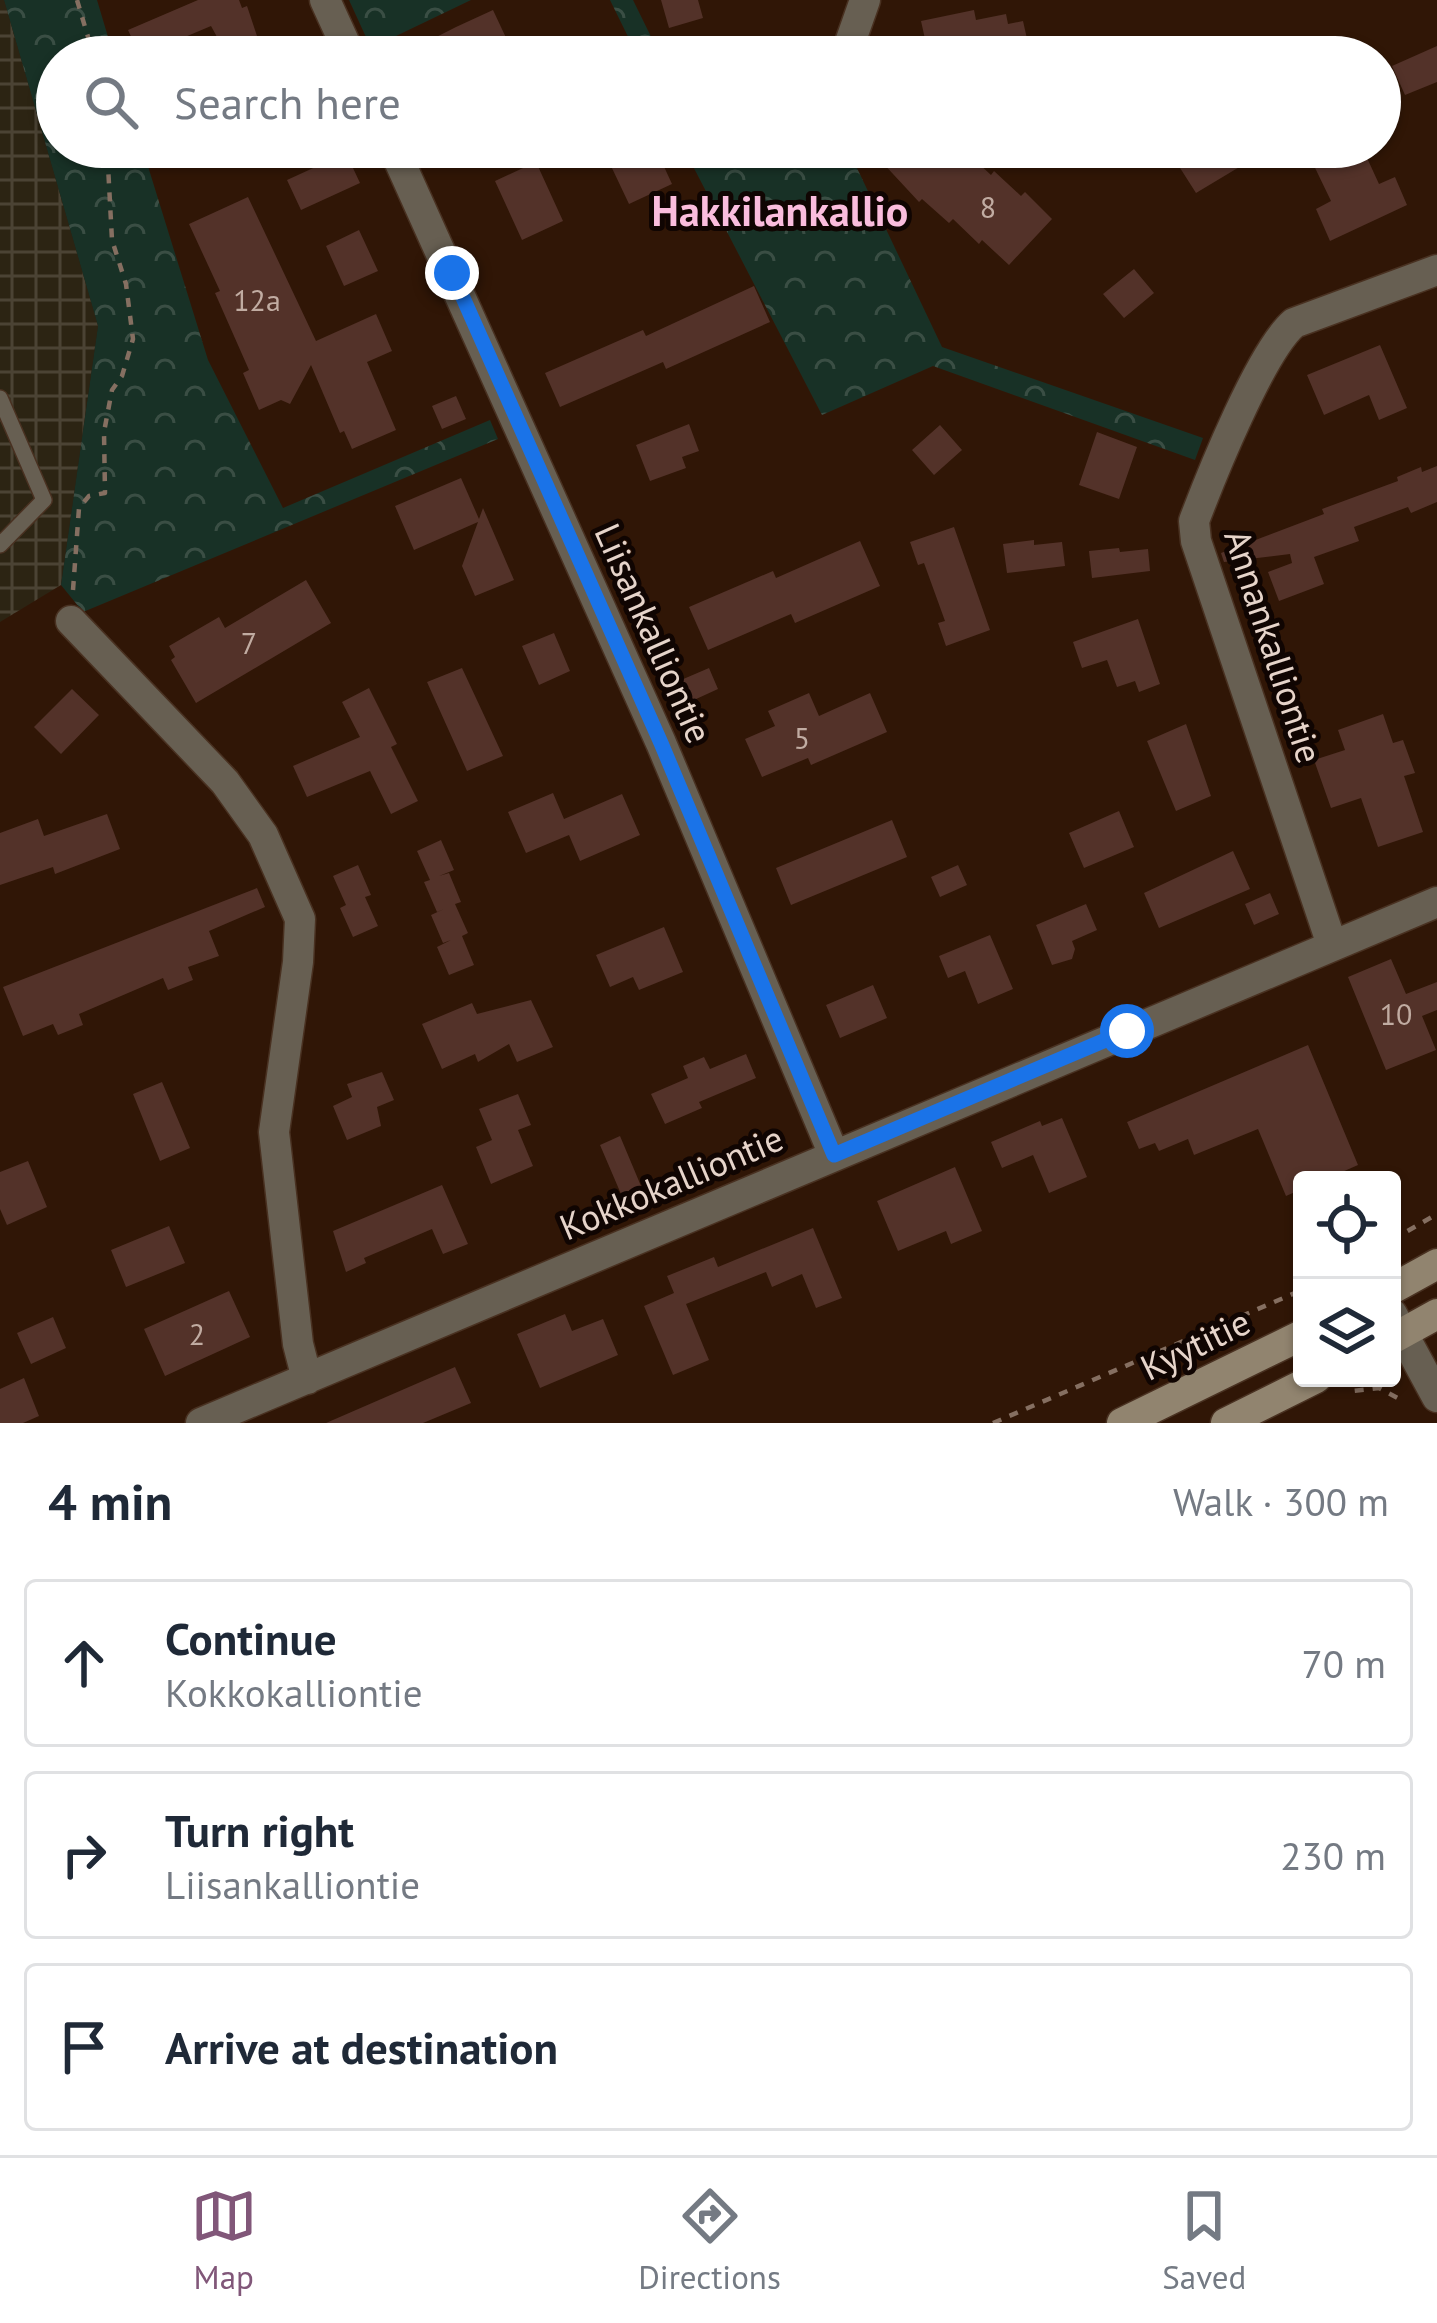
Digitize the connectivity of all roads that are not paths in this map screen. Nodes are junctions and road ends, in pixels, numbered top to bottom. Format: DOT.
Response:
graph roads {
  1 [pos="325,0"];
  2 [pos="865,0"];
  3 [pos="341,36"];
  4 [pos="852,36"];
  5 [pos="402,168"];
  6 [pos="1437,269"];
  7 [pos="0,398"];
  8 [pos="0,545"];
  9 [pos="71,621"];
  10 [pos="1437,902"];
  11 [pos="1333,946"];
  12 [pos="834,1155"];
  13 [pos="1437,1264"];
  14 [pos="1401,1284"];
  15 [pos="1437,1314"];
  16 [pos="1401,1327"];
  17 [pos="1293,1339"];
  18 [pos="1401,1342"];
  19 [pos="307,1379"];
  20 [pos="1298,1387"];
  21 [pos="1426,1406"];
  22 [pos="201,1423"];
  23 [pos="1122,1423"];
  24 [pos="1226,1423"];
  1 -- 3 [label="street"];
  2 -- 4 [label="street"];
  5 -- 12 [label="street, Liisankalliontie"];
  6 -- 11 [label="street, Annankalliontie"];
  7 -- 8 [label="lane"];
  9 -- 19 [label="street"];
  10 -- 11 [label="street, Kokkokalliontie"];
  11 -- 12 [label="street, Kokkokalliontie"];
  12 -- 19 [label="street, Kokkokalliontie"];
  13 -- 14 [label="main road"];
  15 -- 16 [label="main road"];
  17 -- 23 [label="main road, Kyytitie"];
  18 -- 21 [label="street"];
  19 -- 22 [label="street, Kokkokalliontie"];
  20 -- 24 [label="main road"];
}
